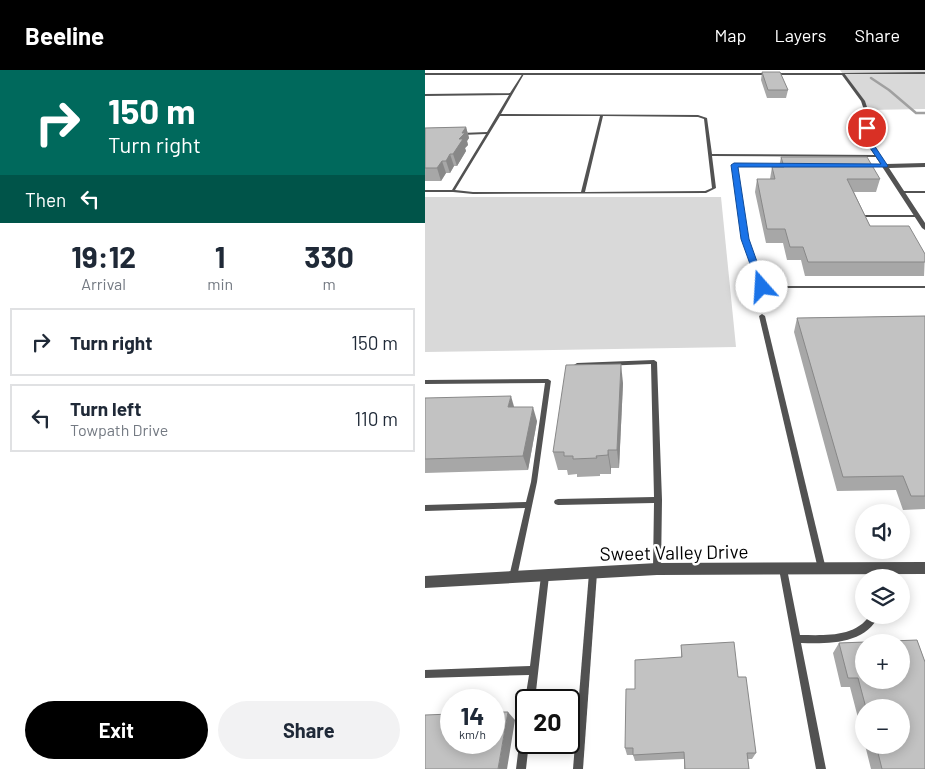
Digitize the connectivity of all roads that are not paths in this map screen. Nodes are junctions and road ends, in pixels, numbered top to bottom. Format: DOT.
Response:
graph roads {
  1 [pos="925,73"];
  2 [pos="425,74"];
  3 [pos="523,74"];
  4 [pos="843,74"];
  5 [pos="511,94"];
  6 [pos="425,95"];
  7 [pos="499,115"];
  8 [pos="602,115"];
  9 [pos="488,133"];
  10 [pos="452,134"];
  11 [pos="710,156"];
  12 [pos="879,156"];
  13 [pos="792,164"];
  14 [pos="859,165"];
  15 [pos="925,165"];
  16 [pos="885,166"];
  17 [pos="425,191"];
  18 [pos="453,191"];
  19 [pos="902,192"];
  20 [pos="925,192"];
  21 [pos="583,193"];
  22 [pos="860,210"];
  23 [pos="863,216"];
  24 [pos="917,216"];
  25 [pos="866,223"];
  26 [pos="925,228"];
  27 [pos="925,287"];
  28 [pos="762,316"];
  29 [pos="577,364"];
  30 [pos="425,382"];
  31 [pos="658,500"];
  32 [pos="558,502"];
  33 [pos="529,505"];
  34 [pos="425,508"];
  35 [pos="822,568"];
  36 [pos="925,568"];
  37 [pos="657,569"];
  38 [pos="783,569"];
  39 [pos="910,569"];
  40 [pos="855,571"];
  41 [pos="593,573"];
  42 [pos="545,576"];
  43 [pos="513,577"];
  44 [pos="425,582"];
  45 [pos="871,624"];
  46 [pos="797,639"];
  47 [pos="533,670"];
  48 [pos="425,674"];
  49 [pos="531,689"];
  50 [pos="523,754"];
  51 [pos="521,769"];
  52 [pos="578,769"];
  53 [pos="821,769"];
  1 -- 4 [label="lane"];
  2 -- 3 [label="street"];
  3 -- 4 [label="street"];
  3 -- 5 [label="lane"];
  4 -- 12 [label="street"];
  5 -- 6 [label="lane"];
  5 -- 7 [label="lane"];
  7 -- 8 [label="lane"];
  7 -- 9 [label="lane"];
  8 -- 11 [label="lane"];
  8 -- 21 [label="lane"];
  9 -- 10 [label="lane"];
  9 -- 18 [label="lane"];
  11 -- 12 [label="lane"];
  11 -- 21 [label="lane"];
  12 -- 16 [label="street"];
  13 -- 27 [label="lane"];
  14 -- 16 [label="lane"];
  15 -- 16 [label="street"];
  16 -- 19 [label="street"];
  17 -- 18 [label="lane"];
  18 -- 21 [label="lane"];
  19 -- 20 [label="lane"];
  19 -- 24 [label="street"];
  22 -- 23 [label="lane"];
  23 -- 24 [label="lane"];
  23 -- 25 [label="lane"];
  24 -- 26 [label="street"];
  28 -- 35 [label="lane"];
  29 -- 31 [label="lane"];
  30 -- 33 [label="lane"];
  31 -- 32 [label="lane"];
  31 -- 37 [label="lane"];
  33 -- 34 [label="lane"];
  33 -- 43 [label="lane"];
  35 -- 38 [label="street, Sweet Valley Drive"];
  35 -- 40 [label="street, Sweet Valley Drive"];
  36 -- 39 [label="street, Sweet Valley Drive"];
  37 -- 38 [label="street, Sweet Valley Drive"];
  37 -- 41 [label="street, Sweet Valley Drive"];
  38 -- 46 [label="lane"];
  41 -- 42 [label="street, Sweet Valley Drive"];
  41 -- 52 [label="lane"];
  42 -- 43 [label="street, Sweet Valley Drive"];
  42 -- 47 [label="lane"];
  43 -- 44 [label="street, Sweet Valley Drive"];
  45 -- 46 [label="lane"];
  46 -- 53 [label="lane"];
  47 -- 48 [label="lane"];
  47 -- 49 [label="lane"];
  50 -- 51 [label="lane"];
}
